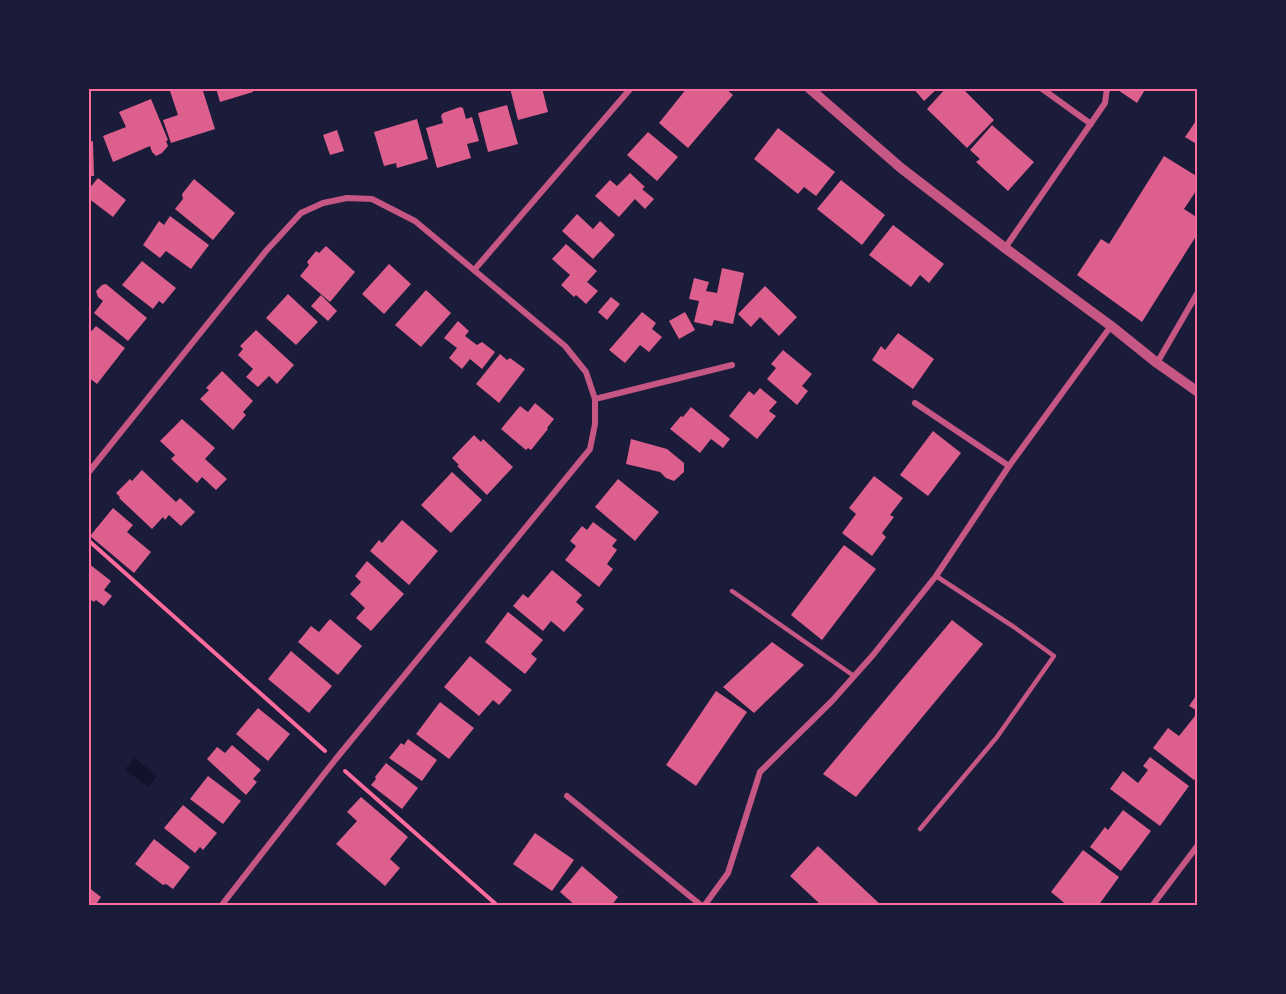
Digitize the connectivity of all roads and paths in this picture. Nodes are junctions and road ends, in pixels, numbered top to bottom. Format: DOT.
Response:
graph roads {
  1 [pos="631,88"];
  2 [pos="809,88"];
  3 [pos="1041,88"];
  4 [pos="1107,88"];
  5 [pos="1091,124"];
  6 [pos="1005,248"];
  7 [pos="475,269"];
  8 [pos="1197,292"];
  9 [pos="1111,326"];
  10 [pos="1157,363"];
  11 [pos="732,365"];
  12 [pos="1197,392"];
  13 [pos="595,399"];
  14 [pos="915,403"];
  15 [pos="1009,466"];
  16 [pos="88,472"];
  17 [pos="88,540"];
  18 [pos="936,576"];
  19 [pos="732,591"];
  20 [pos="854,676"];
  21 [pos="335,760"];
  22 [pos="567,796"];
  23 [pos="920,829"];
  24 [pos="1197,845"];
  25 [pos="221,906"];
  26 [pos="498,906"];
  27 [pos="703,906"];
  28 [pos="1152,906"];
  1 -- 7 [label="street"];
  2 -- 6 [label="street"];
  3 -- 5 [label="street"];
  4 -- 5 [label="street"];
  5 -- 6 [label="street"];
  6 -- 9 [label="street"];
  7 -- 13 [label="street"];
  7 -- 16 [label="street"];
  8 -- 10 [label="street"];
  9 -- 10 [label="street"];
  9 -- 15 [label="street"];
  10 -- 12 [label="street"];
  11 -- 13 [label="street"];
  13 -- 21 [label="street"];
  14 -- 15 [label="street"];
  15 -- 18 [label="street"];
  17 -- 21 [label="path"];
  18 -- 20 [label="street"];
  18 -- 23 [label="lane"];
  19 -- 20 [label="lane"];
  20 -- 27 [label="street"];
  21 -- 25 [label="street"];
  21 -- 26 [label="path"];
  22 -- 27 [label="street"];
  24 -- 28 [label="street"];
}
